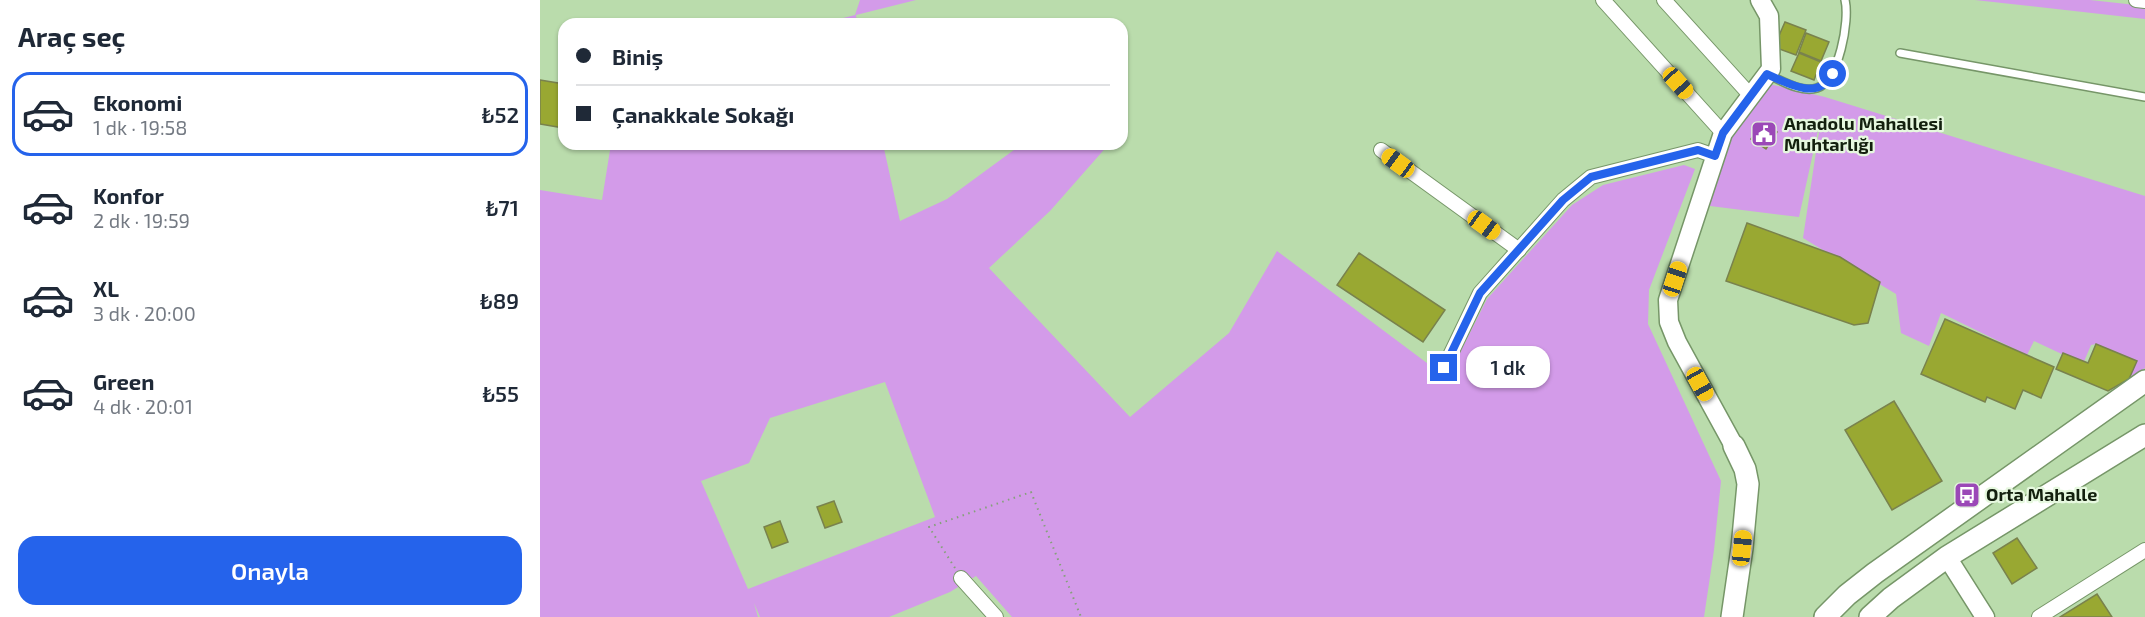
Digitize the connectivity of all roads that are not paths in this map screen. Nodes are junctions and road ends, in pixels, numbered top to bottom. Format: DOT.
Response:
graph roads {
  1 [pos="1603,0"];
  2 [pos="1664,0"];
  3 [pos="1760,0"];
  4 [pos="1845,0"];
  5 [pos="2136,0"];
  6 [pos="2145,1"];
  7 [pos="1900,53"];
  8 [pos="1767,74"];
  9 [pos="1751,96"];
  10 [pos="2145,98"];
  11 [pos="1723,133"];
  12 [pos="1381,150"];
  13 [pos="1715,156"];
  14 [pos="1519,250"];
  15 [pos="1444,368"];
  16 [pos="2145,381"];
  17 [pos="2145,435"];
  18 [pos="1734,446"];
  19 [pos="2145,550"];
  20 [pos="1902,555"];
  21 [pos="1947,557"];
  22 [pos="961,578"];
  23 [pos="996,617"];
  24 [pos="1719,617"];
  25 [pos="1732,617"];
  26 [pos="1825,617"];
  27 [pos="1870,617"];
  28 [pos="1985,617"];
  29 [pos="2039,617"];
  1 -- 11 [label="street"];
  2 -- 9 [label="street"];
  3 -- 8 [label="street"];
  4 -- 8 [label="lane"];
  5 -- 6 [label="street"];
  7 -- 10 [label="lane"];
  8 -- 9 [label="street"];
  9 -- 11 [label="street"];
  11 -- 13 [label="street"];
  12 -- 14 [label="street"];
  13 -- 14 [label="street"];
  13 -- 18 [label="street"];
  14 -- 15 [label="street"];
  16 -- 20 [label="main road"];
  17 -- 21 [label="main road"];
  18 -- 24 [label="main road"];
  18 -- 25 [label="main road"];
  19 -- 29 [label="street"];
  20 -- 21 [label="main road"];
  20 -- 26 [label="main road"];
  21 -- 27 [label="main road"];
  21 -- 28 [label="street"];
  22 -- 23 [label="street"];
}
